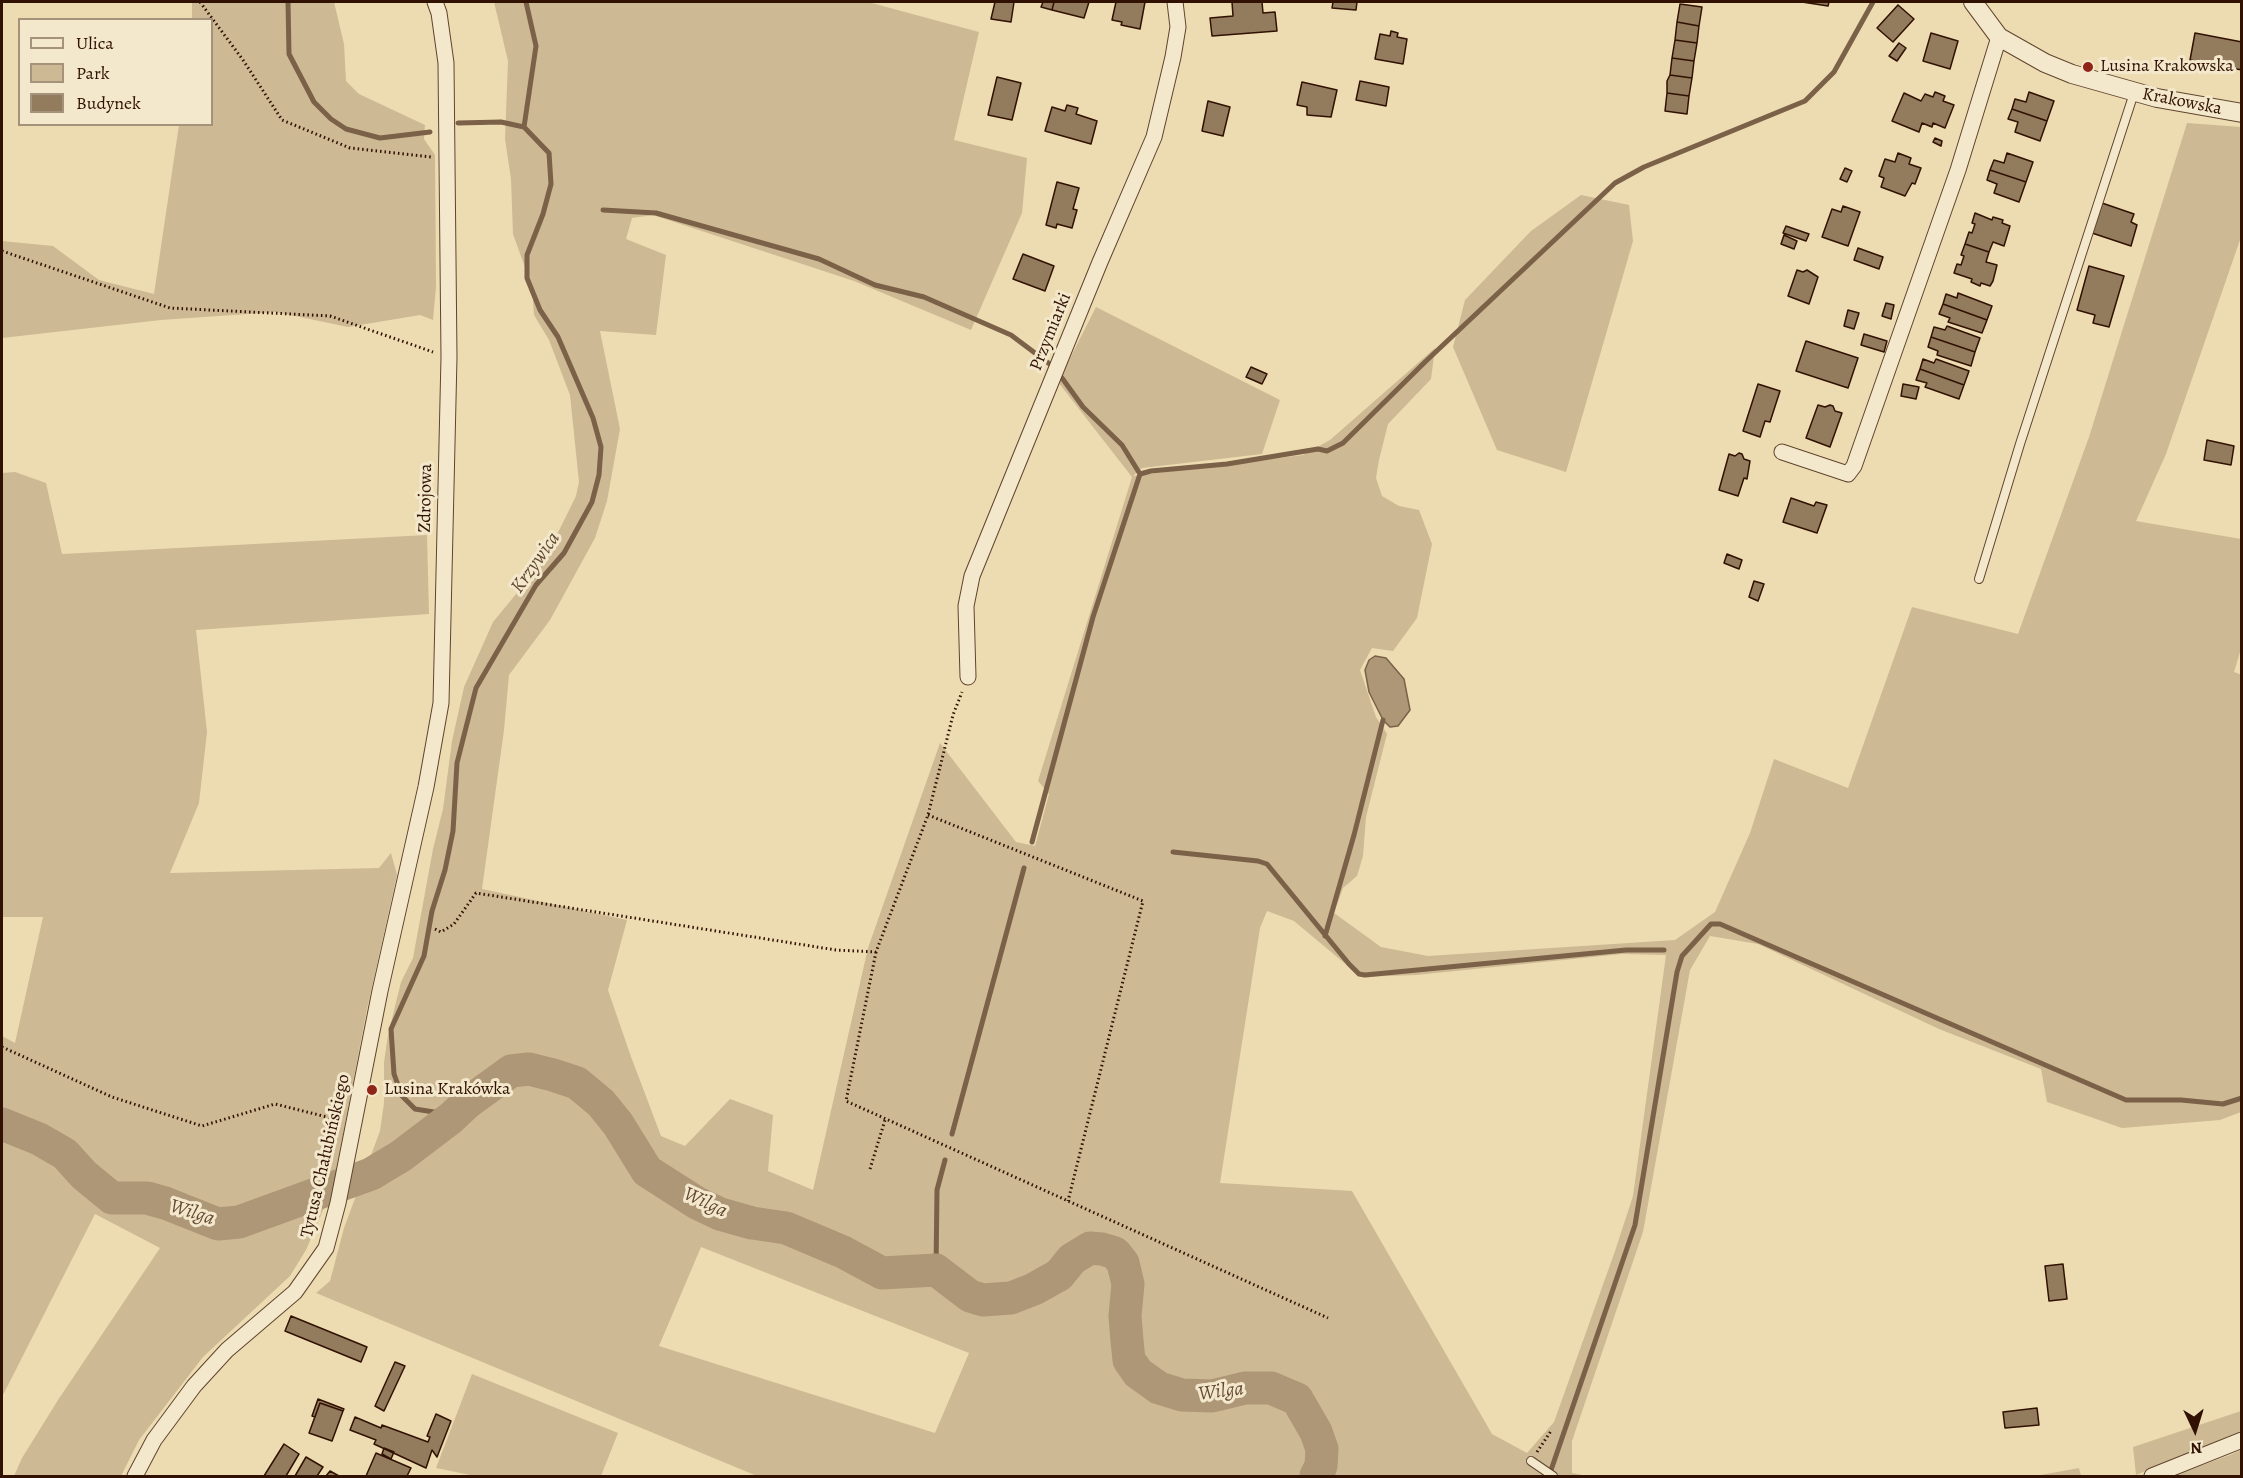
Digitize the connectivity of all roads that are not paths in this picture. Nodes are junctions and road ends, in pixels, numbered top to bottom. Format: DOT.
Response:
graph roads {
  1 [pos="435,2"];
  2 [pos="1175,2"];
  3 [pos="1973,2"];
  4 [pos="1999,37"];
  5 [pos="2134,93"];
  6 [pos="2241,113"];
  7 [pos="1782,452"];
  8 [pos="1979,579"];
  9 [pos="968,677"];
  10 [pos="380,991"];
  11 [pos="2241,1440"];
  12 [pos="1530,1461"];
  13 [pos="1551,1475"];
  14 [pos="135,1476"];
  15 [pos="2152,1476"];
  1 -- 10 [label="street, Zdrojowa"];
  2 -- 9 [label="street, Przymiarki"];
  3 -- 4 [label="street, Krakowska"];
  4 -- 5 [label="street, Krakowska"];
  4 -- 7 [label="street"];
  5 -- 6 [label="street, Krakowska"];
  5 -- 8 [label="lane"];
  10 -- 14 [label="street, Tytusa Chałubińskiego"];
  11 -- 15 [label="street"];
  12 -- 13 [label="lane"];
}
